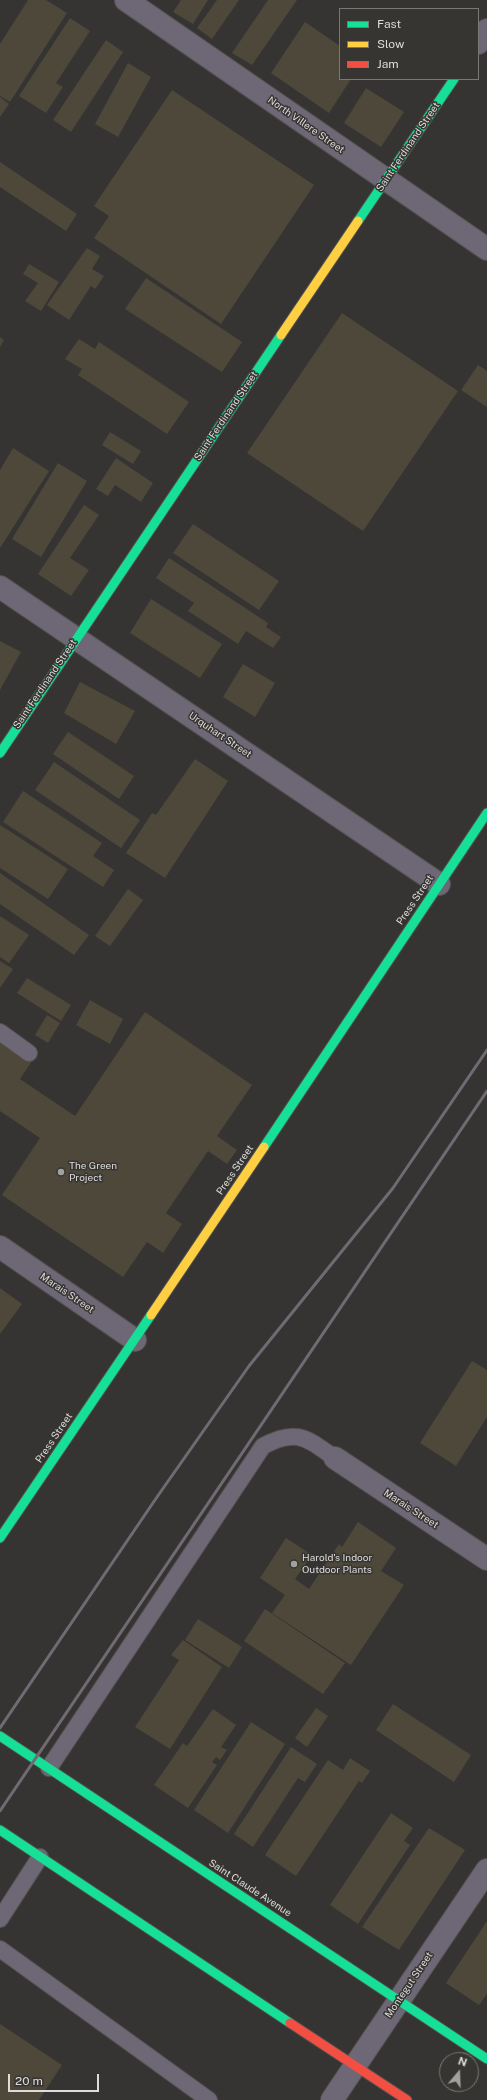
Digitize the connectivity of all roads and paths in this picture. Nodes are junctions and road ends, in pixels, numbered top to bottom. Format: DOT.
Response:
graph roads {
  1 [pos="126,0"];
  2 [pos="487,30"];
  3 [pos="479,42"];
  4 [pos="453,80"];
  5 [pos="386,180"];
  6 [pos="487,249"];
  7 [pos="0,587"];
  8 [pos="77,637"];
  9 [pos="0,753"];
  10 [pos="487,813"];
  11 [pos="439,884"];
  12 [pos="0,1032"];
  13 [pos="29,1053"];
  14 [pos="0,1247"];
  15 [pos="135,1340"];
  16 [pos="335,1458"];
  17 [pos="0,1538"];
  18 [pos="487,1559"];
  19 [pos="0,1736"];
  20 [pos="49,1768"];
  21 [pos="0,1830"];
  22 [pos="40,1857"];
  23 [pos="487,1870"];
  24 [pos="0,1919"];
  25 [pos="0,1949"];
  26 [pos="399,2000"];
  27 [pos="487,2059"];
  28 [pos="355,2066"];
  29 [pos="209,2100"];
  30 [pos="332,2100"];
  31 [pos="407,2100"];
  1 -- 5 [label="street, North Villere Street"];
  2 -- 3 [label="street"];
  4 -- 5 [label="street, Saint Ferdinand Street"];
  5 -- 6 [label="street, North Villere Street"];
  5 -- 8 [label="street, Saint Ferdinand Street"];
  7 -- 8 [label="street, Urquhart Street"];
  8 -- 9 [label="street, Saint Ferdinand Street"];
  8 -- 11 [label="street, Urquhart Street"];
  10 -- 11 [label="street, Press Street"];
  11 -- 15 [label="street, Press Street"];
  12 -- 13 [label="lane"];
  14 -- 15 [label="street, Marais Street"];
  15 -- 17 [label="street, Press Street"];
  16 -- 18 [label="street, Marais Street"];
  16 -- 20 [label="lane"];
  19 -- 20 [label="street, Saint Claude Avenue"];
  20 -- 26 [label="street, Saint Claude Avenue"];
  21 -- 22 [label="street"];
  22 -- 24 [label="lane"];
  22 -- 28 [label="street"];
  23 -- 26 [label="street, Montegut Street"];
  25 -- 29 [label="lane"];
  26 -- 27 [label="street, Saint Claude Avenue"];
  26 -- 28 [label="street, Montegut Street"];
  28 -- 30 [label="street, Montegut Street"];
  28 -- 31 [label="street"];
}
